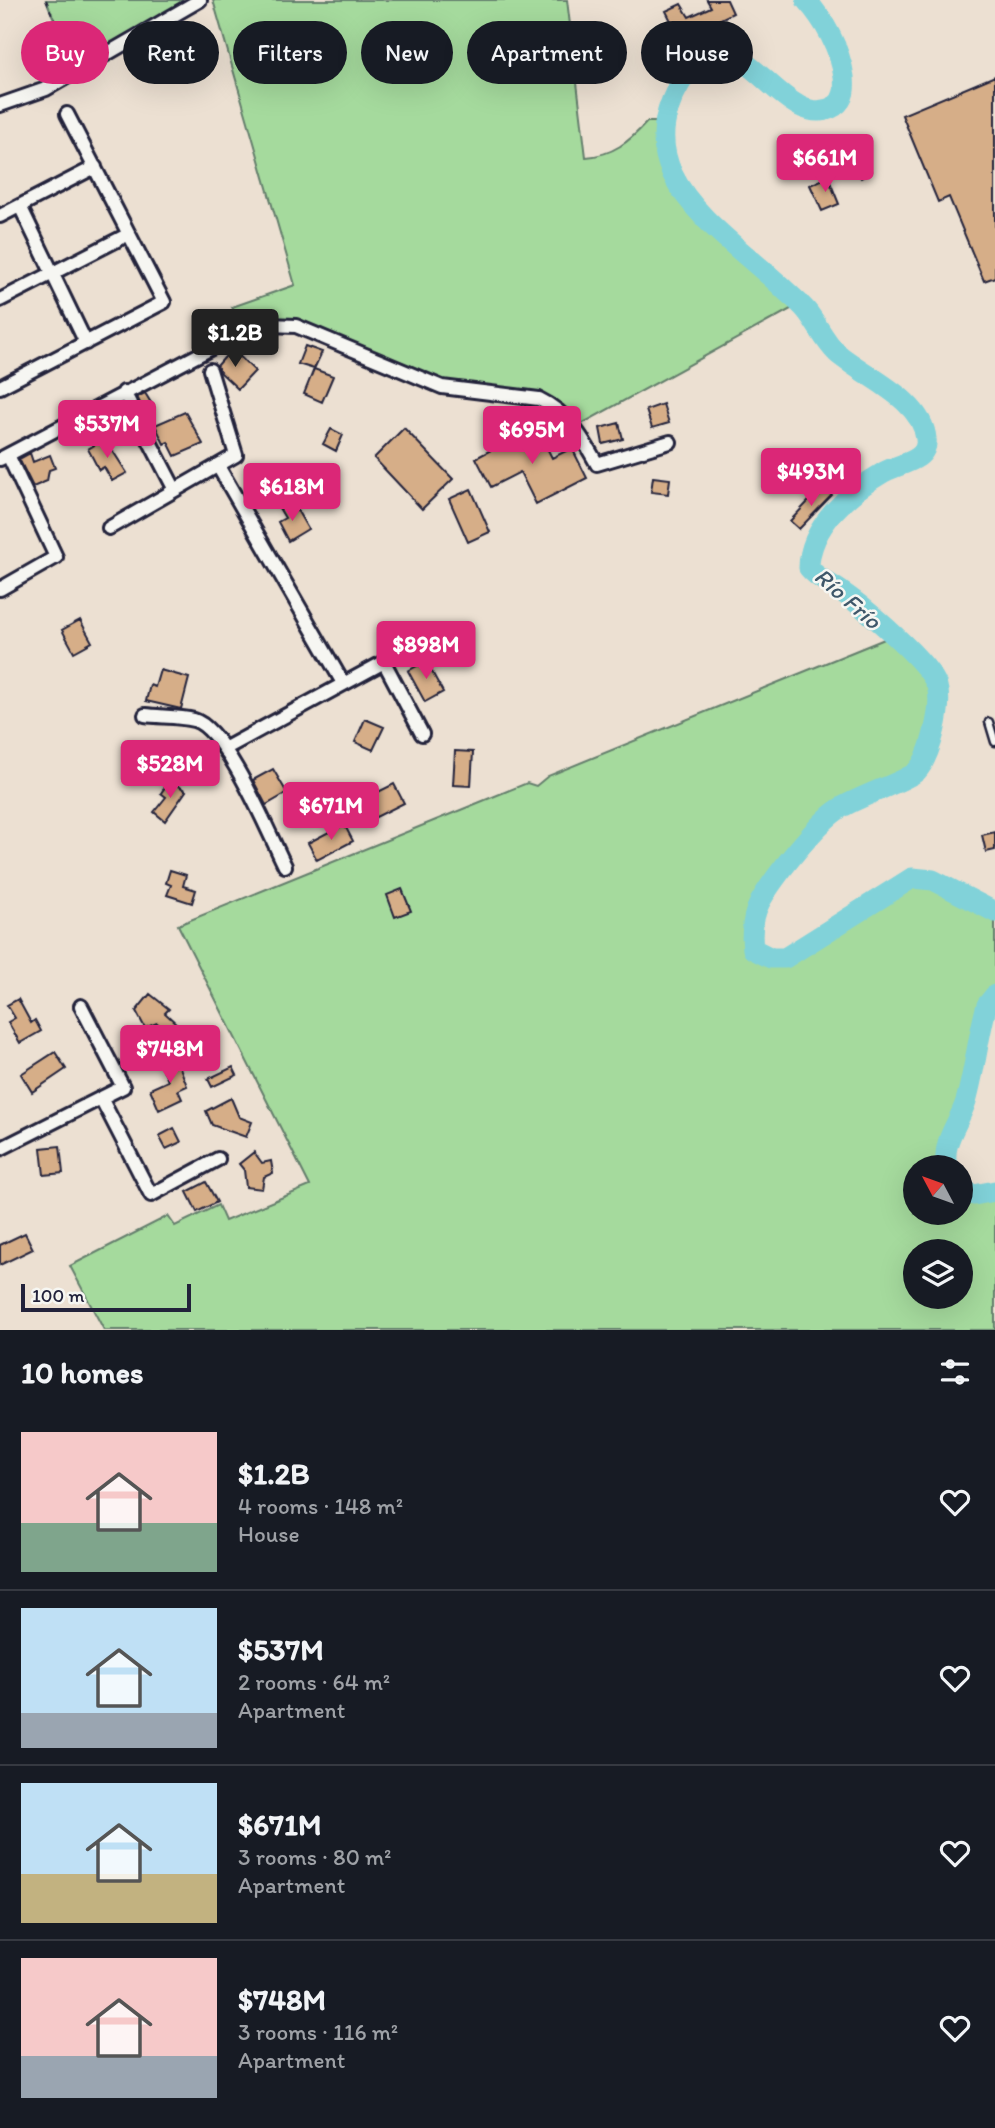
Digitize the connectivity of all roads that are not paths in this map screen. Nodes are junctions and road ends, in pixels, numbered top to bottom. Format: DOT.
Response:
graph roads {
  1 [pos="200,0"];
  2 [pos="0,106"];
  3 [pos="67,114"];
  4 [pos="95,167"];
  5 [pos="20,206"];
  6 [pos="0,216"];
  7 [pos="129,234"];
  8 [pos="52,273"];
  9 [pos="0,300"];
  10 [pos="86,343"];
  11 [pos="210,369"];
  12 [pos="0,387"];
  13 [pos="124,392"];
  14 [pos="670,442"];
  15 [pos="4,457"];
  16 [pos="218,466"];
  17 [pos="175,490"];
  18 [pos="109,528"];
  19 [pos="0,589"];
  20 [pos="343,683"];
  21 [pos="145,715"];
  22 [pos="989,722"];
  23 [pos="422,734"];
  24 [pos="995,742"];
  25 [pos="226,748"];
  26 [pos="285,866"];
  27 [pos="81,1006"];
  28 [pos="101,1098"];
  29 [pos="0,1149"];
  30 [pos="218,1160"];
  1 -- 2 [label="street"];
  3 -- 4 [label="street"];
  4 -- 5 [label="street"];
  4 -- 7 [label="street"];
  5 -- 6 [label="street"];
  5 -- 8 [label="street"];
  7 -- 8 [label="street"];
  7 -- 10 [label="street"];
  8 -- 9 [label="street"];
  8 -- 10 [label="street"];
  10 -- 12 [label="street"];
  11 -- 16 [label="street"];
  13 -- 14 [label="street"];
  13 -- 15 [label="street"];
  13 -- 17 [label="street"];
  15 -- 19 [label="street"];
  16 -- 17 [label="street"];
  16 -- 20 [label="street"];
  17 -- 18 [label="street"];
  20 -- 23 [label="street"];
  20 -- 25 [label="street"];
  21 -- 25 [label="street"];
  22 -- 24 [label="lane"];
  25 -- 26 [label="street"];
  27 -- 28 [label="street"];
  28 -- 29 [label="street"];
  28 -- 30 [label="street"];
}
